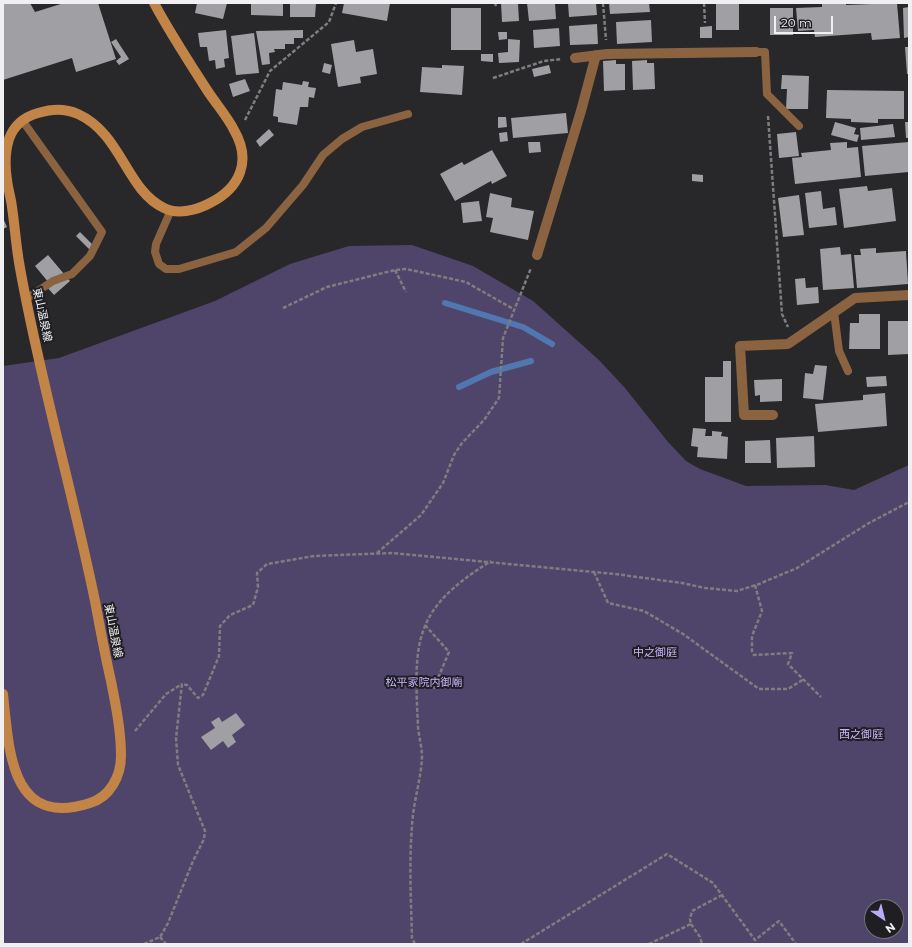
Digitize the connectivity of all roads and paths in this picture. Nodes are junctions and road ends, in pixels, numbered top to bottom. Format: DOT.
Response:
graph roads {
  1 [pos="154,3"];
  2 [pos="336,3"];
  3 [pos="603,3"];
  4 [pos="704,3"];
  5 [pos="705,23"];
  6 [pos="756,52"];
  7 [pos="596,54"];
  8 [pos="607,54"];
  9 [pos="575,58"];
  10 [pos="493,78"];
  11 [pos="767,94"];
  12 [pos="408,114"];
  13 [pos="22,120"];
  14 [pos="799,126"];
  15 [pos="236,134"];
  16 [pos="171,210"];
  17 [pos="537,255"];
  18 [pos="394,270"];
  19 [pos="406,292"];
  20 [pos="909,295"];
  21 [pos="26,299"];
  22 [pos="283,308"];
  23 [pos="515,310"];
  24 [pos="834,312"];
  25 [pos="794,340"];
  26 [pos="848,372"];
  27 [pos="772,415"];
  28 [pos="909,502"];
  29 [pos="377,553"];
  30 [pos="491,561"];
  31 [pos="594,572"];
  32 [pos="755,585"];
  33 [pos="425,625"];
  34 [pos="804,679"];
  35 [pos="182,684"];
  36 [pos="433,690"];
  37 [pos="3,694"];
  38 [pos="821,696"];
  39 [pos="131,726"];
  40 [pos="722,895"];
  41 [pos="691,924"];
  42 [pos="160,937"];
  43 [pos="144,944"];
  44 [pos="166,944"];
  45 [pos="414,944"];
  46 [pos="521,944"];
  47 [pos="649,944"];
  48 [pos="702,944"];
  49 [pos="796,944"];
  1 -- 15 [label="main road"];
  2 -- 15 [label="path"];
  3 -- 8 [label="path"];
  4 -- 5 [label="path"];
  6 -- 8 [label="street"];
  6 -- 11 [label="lane"];
  7 -- 8 [label="street"];
  7 -- 9 [label="street"];
  7 -- 17 [label="street"];
  9 -- 10 [label="path"];
  11 -- 14 [label="lane"];
  11 -- 25 [label="path"];
  12 -- 16 [label="lane"];
  13 -- 16 [label="main road"];
  13 -- 21 [label="main road, 東山温泉線"];
  13 -- 21 [label="lane"];
  15 -- 16 [label="main road"];
  17 -- 23 [label="path"];
  18 -- 19 [label="path"];
  18 -- 22 [label="path"];
  18 -- 23 [label="path"];
  20 -- 24 [label="street"];
  21 -- 37 [label="main road, 東山温泉線"];
  23 -- 29 [label="path"];
  24 -- 25 [label="street"];
  24 -- 26 [label="lane"];
  25 -- 27 [label="street"];
  28 -- 32 [label="path"];
  29 -- 30 [label="path"];
  29 -- 35 [label="path"];
  30 -- 31 [label="path"];
  30 -- 33 [label="path"];
  31 -- 32 [label="path"];
  31 -- 34 [label="path"];
  32 -- 34 [label="path"];
  33 -- 36 [label="path"];
  33 -- 45 [label="path"];
  34 -- 38 [label="path"];
  35 -- 39 [label="path"];
  35 -- 42 [label="path"];
  40 -- 41 [label="path"];
  40 -- 46 [label="path"];
  40 -- 49 [label="path"];
  41 -- 47 [label="path"];
  41 -- 48 [label="path"];
  42 -- 43 [label="path"];
  42 -- 44 [label="path"];
}
